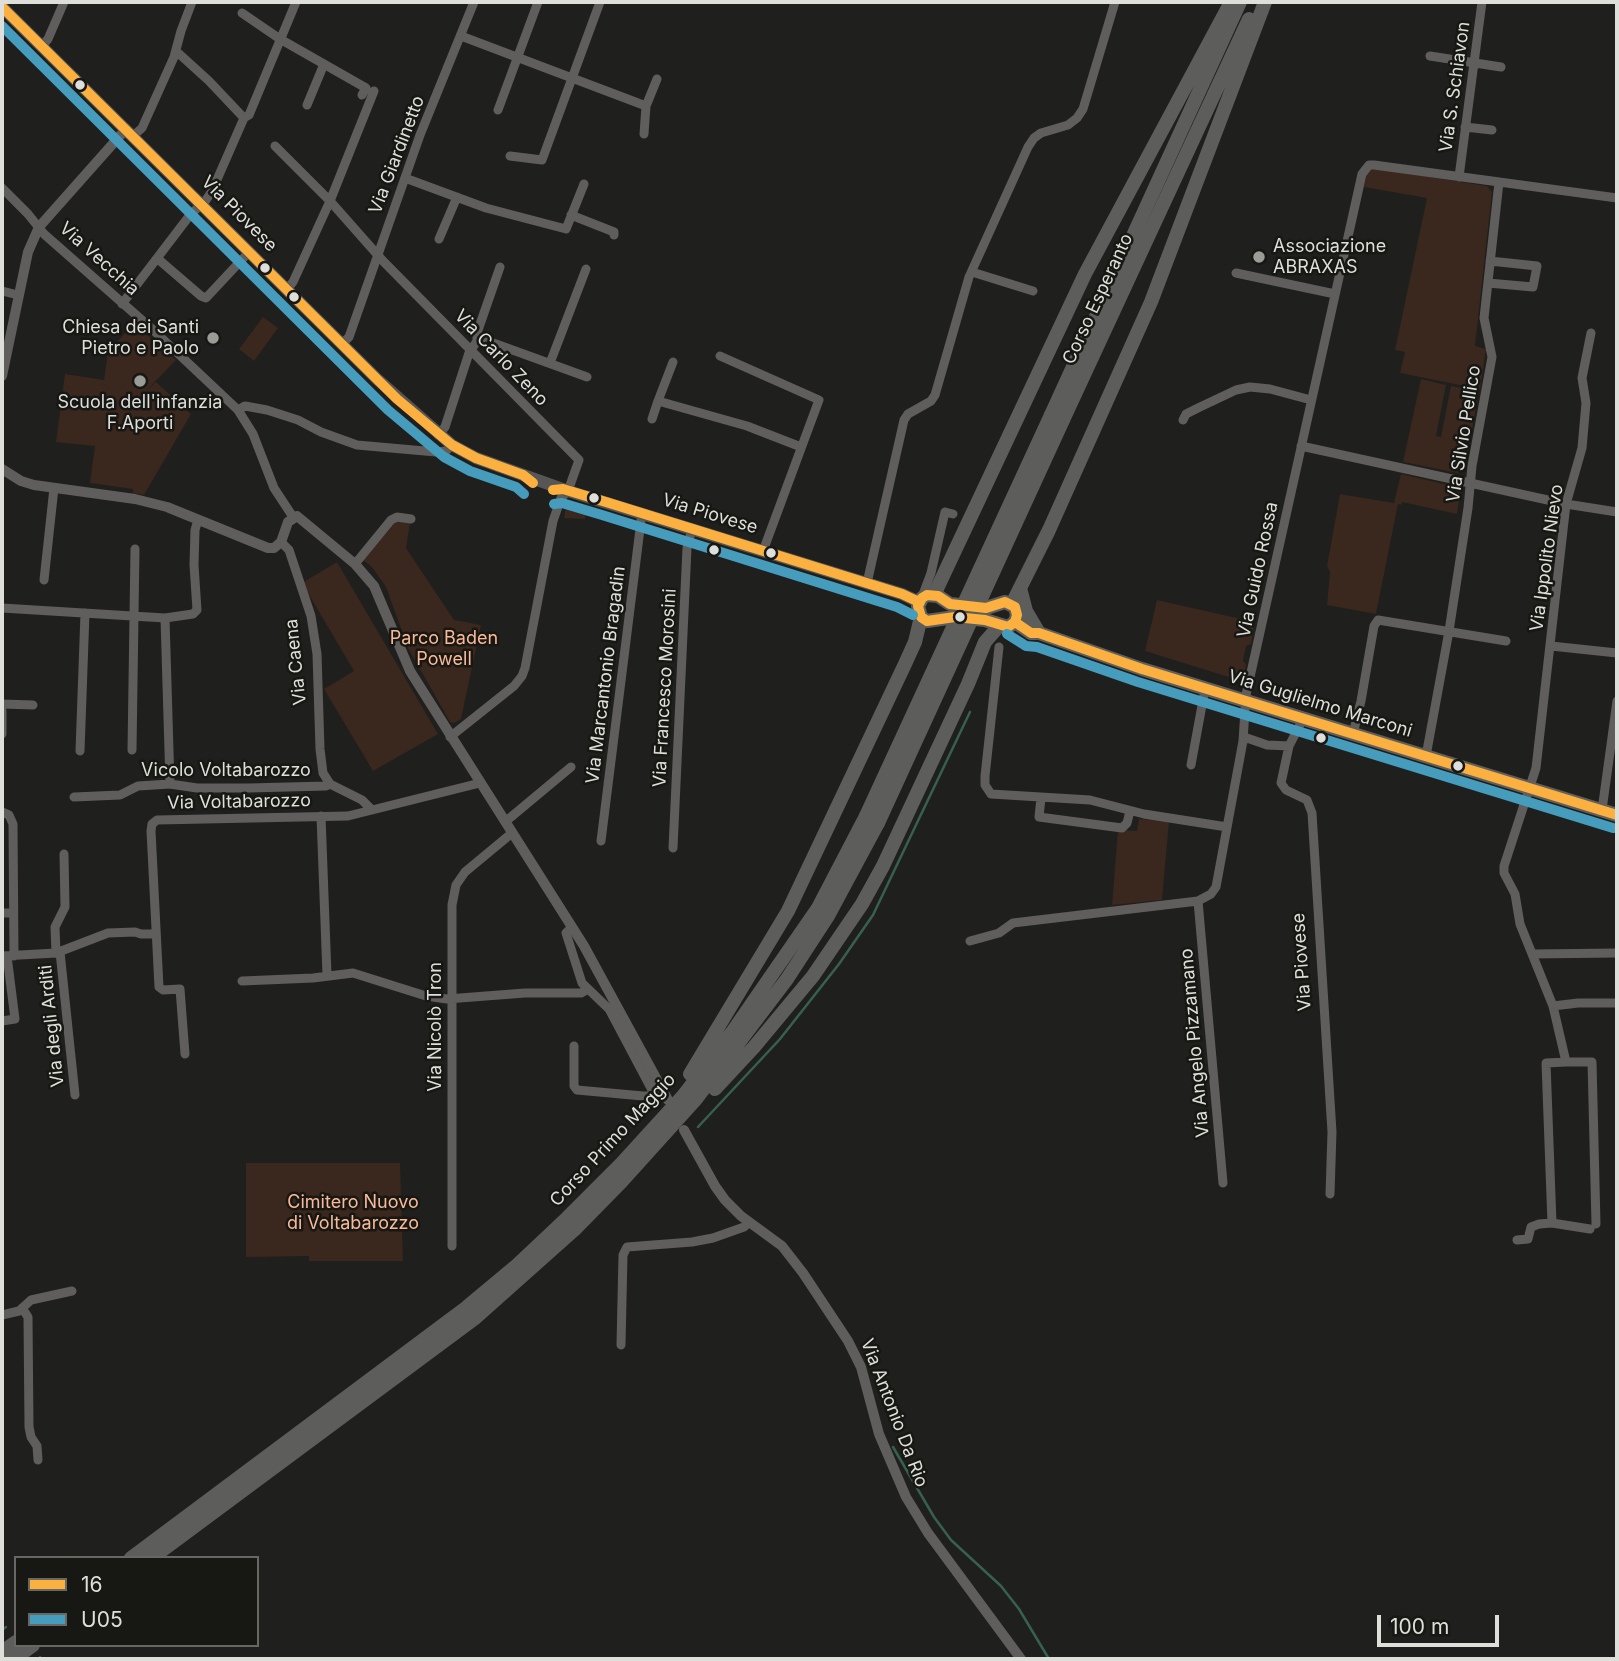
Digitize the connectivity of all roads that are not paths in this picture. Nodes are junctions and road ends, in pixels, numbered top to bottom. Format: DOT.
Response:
graph roads {
  1 [pos="5,2"];
  2 [pos="64,2"];
  3 [pos="192,2"];
  4 [pos="296,2"];
  5 [pos="474,2"];
  6 [pos="538,2"];
  7 [pos="600,2"];
  8 [pos="1115,2"];
  9 [pos="1231,2"];
  10 [pos="1240,2"];
  11 [pos="1257,2"];
  12 [pos="1265,2"];
  13 [pos="1482,2"];
  14 [pos="2,7"];
  15 [pos="242,13"];
  16 [pos="461,36"];
  17 [pos="280,39"];
  18 [pos="42,46"];
  19 [pos="176,51"];
  20 [pos="516,56"];
  21 [pos="1430,56"];
  22 [pos="1474,63"];
  23 [pos="324,64"];
  24 [pos="1501,67"];
  25 [pos="572,78"];
  26 [pos="657,79"];
  27 [pos="374,91"];
  28 [pos="362,95"];
  29 [pos="307,105"];
  30 [pos="646,106"];
  31 [pos="498,110"];
  32 [pos="244,118"];
  33 [pos="1465,127"];
  34 [pos="1492,130"];
  35 [pos="129,132"];
  36 [pos="644,134"];
  37 [pos="275,146"];
  38 [pos="510,156"];
  39 [pos="1459,177"];
  40 [pos="405,178"];
  41 [pos="1499,182"];
  42 [pos="584,184"];
  43 [pos="2,188"];
  44 [pos="457,197"];
  45 [pos="1617,198"];
  46 [pos="330,201"];
  47 [pos="201,204"];
  48 [pos="571,215"];
  49 [pos="38,227"];
  50 [pos="614,235"];
  51 [pos="439,239"];
  52 [pos="249,252"];
  53 [pos="378,254"];
  54 [pos="158,259"];
  55 [pos="1490,261"];
  56 [pos="500,267"];
  57 [pos="586,269"];
  58 [pos="972,272"];
  59 [pos="1236,273"];
  60 [pos="1488,283"];
  61 [pos="286,290"];
  62 [pos="2,291"];
  63 [pos="1032,291"];
  64 [pos="1335,294"];
  65 [pos="18,295"];
  66 [pos="122,304"];
  67 [pos="1591,333"];
  68 [pos="342,344"];
  69 [pos="474,345"];
  70 [pos="720,356"];
  71 [pos="673,362"];
  72 [pos="550,363"];
  73 [pos="2,376"];
  74 [pos="587,377"];
  75 [pos="659,401"];
  76 [pos="1311,401"];
  77 [pos="238,410"];
  78 [pos="1057,417"];
  79 [pos="652,419"];
  80 [pos="1183,420"];
  81 [pos="438,435"];
  82 [pos="452,445"];
  83 [pos="1301,446"];
  84 [pos="801,447"];
  85 [pos="2,469"];
  86 [pos="1471,483"];
  87 [pos="54,488"];
  88 [pos="568,491"];
  89 [pos="1566,504"];
  90 [pos="1617,512"];
  91 [pos="642,513"];
  92 [pos="953,514"];
  93 [pos="293,517"];
  94 [pos="411,519"];
  95 [pos="198,520"];
  96 [pos="692,529"];
  97 [pos="281,542"];
  98 [pos="135,549"];
  99 [pos="763,551"];
  100 [pos="355,564"];
  101 [pos="44,580"];
  102 [pos="867,583"];
  103 [pos="1020,588"];
  104 [pos="925,598"];
  105 [pos="1012,604"];
  106 [pos="2,608"];
  107 [pos="968,611"];
  108 [pos="85,613"];
  109 [pos="133,616"];
  110 [pos="920,617"];
  111 [pos="165,618"];
  112 [pos="1014,622"];
  113 [pos="999,626"];
  114 [pos="1449,631"];
  115 [pos="1039,634"];
  116 [pos="1506,641"];
  117 [pos="1551,646"];
  118 [pos="999,648"];
  119 [pos="1617,653"];
  120 [pos="1205,689"];
  121 [pos="1245,701"];
  122 [pos="1617,701"];
  123 [pos="2,704"];
  124 [pos="33,705"];
  125 [pos="2,712"];
  126 [pos="1303,719"];
  127 [pos="2,734"];
  128 [pos="1353,734"];
  129 [pos="450,737"];
  130 [pos="1243,741"];
  131 [pos="1289,746"];
  132 [pos="132,750"];
  133 [pos="80,751"];
  134 [pos="1426,756"];
  135 [pos="1191,765"];
  136 [pos="571,767"];
  137 [pos="480,783"];
  138 [pos="170,784"];
  139 [pos="330,784"];
  140 [pos="1530,789"];
  141 [pos="74,797"];
  142 [pos="1041,798"];
  143 [pos="371,809"];
  144 [pos="1602,810"];
  145 [pos="1130,811"];
  146 [pos="2,812"];
  147 [pos="1617,815"];
  148 [pos="321,817"];
  149 [pos="505,822"];
  150 [pos="1227,827"];
  151 [pos="512,833"];
  152 [pos="601,841"];
  153 [pos="673,848"];
  154 [pos="64,854"];
  155 [pos="1198,901"];
  156 [pos="2,913"];
  157 [pos="13,913"];
  158 [pos="572,927"];
  159 [pos="156,934"];
  160 [pos="970,941"];
  161 [pos="58,953"];
  162 [pos="1617,953"];
  163 [pos="1532,954"];
  164 [pos="8,956"];
  165 [pos="327,975"];
  166 [pos="242,981"];
  167 [pos="588,989"];
  168 [pos="452,998"];
  169 [pos="1617,1003"];
  170 [pos="1553,1006"];
  171 [pos="2,1021"];
  172 [pos="574,1046"];
  173 [pos="185,1054"];
  174 [pos="1566,1062"];
  175 [pos="75,1095"];
  176 [pos="668,1100"];
  177 [pos="684,1130"];
  178 [pos="626,1167"];
  179 [pos="1223,1183"];
  180 [pos="1330,1194"];
  181 [pos="749,1222"];
  182 [pos="1552,1223"];
  183 [pos="1517,1240"];
  184 [pos="452,1246"];
  185 [pos="72,1291"];
  186 [pos="22,1308"];
  187 [pos="2,1315"];
  188 [pos="621,1345"];
  189 [pos="38,1460"];
  190 [pos="134,1556"];
  191 [pos="155,1556"];
  192 [pos="30,1647"];
  193 [pos="14,1659"];
  194 [pos="1021,1659"];
  1 -- 14 [label="street"];
  2 -- 18 [label="street"];
  3 -- 19 [label="street"];
  4 -- 17 [label="street"];
  5 -- 16 [label="street, Via Giardinetto"];
  6 -- 20 [label="street"];
  7 -- 25 [label="street"];
  8 -- 58 [label="street"];
  9 -- 104 [label="highway"];
  10 -- 78 [label="highway, Corso Esperanto"];
  11 -- 78 [label="highway, Corso Esperanto"];
  12 -- 103 [label="highway"];
  13 -- 22 [label="street, Via S. Schiavon"];
  14 -- 18 [label="main road, Via Piovese"];
  15 -- 17 [label="street"];
  16 -- 20 [label="street"];
  16 -- 40 [label="street, Via Giardinetto"];
  17 -- 23 [label="street"];
  17 -- 32 [label="street"];
  18 -- 35 [label="main road, Via Piovese"];
  19 -- 32 [label="street"];
  19 -- 35 [label="street"];
  20 -- 25 [label="street"];
  20 -- 31 [label="street"];
  21 -- 22 [label="street"];
  22 -- 24 [label="street"];
  22 -- 33 [label="street, Via S. Schiavon"];
  23 -- 28 [label="street"];
  23 -- 29 [label="street"];
  25 -- 30 [label="street"];
  25 -- 38 [label="street"];
  26 -- 30 [label="street"];
  27 -- 46 [label="street"];
  30 -- 36 [label="street"];
  32 -- 47 [label="street"];
  33 -- 34 [label="street"];
  33 -- 39 [label="street, Via S. Schiavon"];
  35 -- 47 [label="main road, Via Piovese"];
  35 -- 49 [label="street"];
  37 -- 46 [label="street, Via Giardinetto"];
  39 -- 41 [label="street"];
  39 -- 64 [label="street, Via Guido Rossa"];
  40 -- 44 [label="street"];
  40 -- 53 [label="street, Via Giardinetto"];
  41 -- 45 [label="street"];
  41 -- 55 [label="street, Via Silvio Pellico"];
  42 -- 48 [label="street"];
  43 -- 49 [label="street, Via Vecchia"];
  44 -- 48 [label="street"];
  44 -- 51 [label="street"];
  46 -- 53 [label="street, Via Giardinetto"];
  46 -- 61 [label="street"];
  47 -- 52 [label="main road, Via Piovese"];
  47 -- 54 [label="street"];
  48 -- 50 [label="street"];
  49 -- 65 [label="street"];
  49 -- 66 [label="street, Via Vecchia"];
  52 -- 54 [label="street"];
  52 -- 61 [label="main road, Via Piovese"];
  53 -- 68 [label="street"];
  53 -- 69 [label="street, Via Carlo Zeno"];
  54 -- 66 [label="street"];
  55 -- 60 [label="street, Via Silvio Pellico"];
  55 -- 60 [label="street"];
  56 -- 69 [label="street"];
  57 -- 72 [label="street"];
  58 -- 63 [label="street"];
  58 -- 102 [label="street"];
  59 -- 64 [label="street"];
  60 -- 86 [label="street, Via Silvio Pellico"];
  61 -- 68 [label="main road, Via Piovese"];
  62 -- 65 [label="street"];
  64 -- 76 [label="street, Via Guido Rossa"];
  65 -- 73 [label="street"];
  66 -- 77 [label="street, Via Vecchia"];
  67 -- 89 [label="street, Via Ippolito Nievo"];
  68 -- 81 [label="main road, Via Piovese"];
  69 -- 72 [label="street"];
  69 -- 81 [label="street"];
  69 -- 88 [label="street, Via Carlo Zeno"];
  70 -- 84 [label="street"];
  71 -- 75 [label="street"];
  72 -- 74 [label="street"];
  75 -- 79 [label="street"];
  75 -- 84 [label="street"];
  76 -- 80 [label="street"];
  76 -- 83 [label="street, Via Guido Rossa"];
  77 -- 82 [label="street"];
  77 -- 93 [label="street, Via Vecchia"];
  78 -- 107 [label="highway, Corso Esperanto, bridge"];
  81 -- 82 [label="main road, Via Piovese"];
  82 -- 88 [label="main road, Via Piovese"];
  83 -- 86 [label="street"];
  83 -- 121 [label="street, Via Guido Rossa"];
  84 -- 99 [label="street"];
  85 -- 87 [label="street"];
  86 -- 89 [label="street"];
  86 -- 114 [label="street, Via Silvio Pellico"];
  87 -- 95 [label="street"];
  87 -- 101 [label="street"];
  88 -- 91 [label="main road, Via Piovese"];
  88 -- 129 [label="street"];
  89 -- 90 [label="street"];
  89 -- 117 [label="street, Via Ippolito Nievo"];
  91 -- 96 [label="main road, Via Piovese"];
  91 -- 152 [label="street, Via Marcantonio Bragadin"];
  92 -- 104 [label="street"];
  93 -- 97 [label="street"];
  93 -- 100 [label="street, Via Vecchia"];
  94 -- 100 [label="street"];
  95 -- 97 [label="street"];
  95 -- 111 [label="street"];
  96 -- 99 [label="main road, Via Piovese"];
  96 -- 153 [label="street, Via Francesco Morosini"];
  97 -- 139 [label="street, Via Caena"];
  98 -- 109 [label="street"];
  99 -- 102 [label="main road, Via Piovese"];
  100 -- 129 [label="street, Via Vecchia"];
  102 -- 104 [label="main road, Via Piovese"];
  103 -- 105 [label="highway"];
  103 -- 115 [label="highway"];
  104 -- 105 [label="main road, Via Piovese"];
  104 -- 110 [label="main road"];
  105 -- 112 [label="main road"];
  106 -- 108 [label="street"];
  107 -- 178 [label="highway, Corso Primo Maggio, bridge"];
  108 -- 109 [label="street"];
  108 -- 133 [label="street"];
  109 -- 111 [label="street"];
  109 -- 132 [label="street"];
  110 -- 113 [label="main road"];
  110 -- 178 [label="highway"];
  111 -- 138 [label="street"];
  112 -- 113 [label="main road"];
  112 -- 115 [label="main road, Via Guglielmo Marconi"];
  113 -- 178 [label="highway"];
  114 -- 116 [label="street"];
  114 -- 128 [label="street"];
  114 -- 134 [label="street, Via Silvio Pellico"];
  115 -- 120 [label="main road, Via Guglielmo Marconi"];
  117 -- 119 [label="street"];
  117 -- 140 [label="street, Via Ippolito Nievo"];
  118 -- 142 [label="street"];
  120 -- 121 [label="main road, Via Guglielmo Marconi"];
  120 -- 135 [label="street"];
  121 -- 126 [label="main road, Via Guglielmo Marconi"];
  121 -- 130 [label="street"];
  122 -- 144 [label="street"];
  123 -- 124 [label="street"];
  125 -- 127 [label="street"];
  126 -- 128 [label="main road, Via Guglielmo Marconi"];
  126 -- 131 [label="street, Via Piovese"];
  128 -- 134 [label="main road, Via Guglielmo Marconi"];
  129 -- 137 [label="street"];
  130 -- 131 [label="street"];
  130 -- 150 [label="street"];
  131 -- 180 [label="street, Via Piovese"];
  134 -- 140 [label="main road, Via Guglielmo Marconi"];
  136 -- 149 [label="street"];
  137 -- 143 [label="street, Via Voltabarozzo"];
  137 -- 149 [label="street"];
  138 -- 139 [label="street, Vicolo Voltabarozzo"];
  138 -- 141 [label="street, Vicolo Voltabarozzo"];
  139 -- 143 [label="street, Vicolo Voltabarozzo"];
  140 -- 144 [label="main road, Via Guglielmo Marconi"];
  140 -- 163 [label="street, Via Ippolito Nievo"];
  142 -- 145 [label="street"];
  142 -- 145 [label="street"];
  143 -- 148 [label="street, Via Voltabarozzo"];
  144 -- 147 [label="main road, Via Guglielmo Marconi"];
  145 -- 150 [label="street"];
  146 -- 157 [label="street"];
  148 -- 159 [label="street, Via Voltabarozzo"];
  148 -- 165 [label="street"];
  149 -- 151 [label="street"];
  150 -- 155 [label="street"];
  151 -- 158 [label="street"];
  151 -- 168 [label="street, Via Nicolò Tron"];
  154 -- 161 [label="street, Via degli Arditi"];
  155 -- 160 [label="street"];
  155 -- 179 [label="street, Via Angelo Pizzamano"];
  156 -- 157 [label="street"];
  157 -- 164 [label="street"];
  158 -- 167 [label="street"];
  158 -- 176 [label="street"];
  159 -- 161 [label="street, Via degli Arditi"];
  159 -- 173 [label="street, Via Voltabarozzo"];
  161 -- 164 [label="street, Via degli Arditi"];
  161 -- 175 [label="street, Via degli Arditi"];
  162 -- 163 [label="street"];
  163 -- 170 [label="street, Via Ippolito Nievo"];
  164 -- 171 [label="street, Via degli Arditi"];
  165 -- 166 [label="street"];
  165 -- 168 [label="street"];
  167 -- 168 [label="street"];
  167 -- 172 [label="street"];
  168 -- 184 [label="street, Via Nicolò Tron"];
  169 -- 170 [label="street"];
  170 -- 174 [label="street, Via Ippolito Nievo"];
  174 -- 182 [label="street"];
  174 -- 182 [label="street"];
  177 -- 181 [label="street, Via Antonio Da Rio"];
  178 -- 190 [label="highway, Corso Primo Maggio"];
  178 -- 191 [label="highway, Corso Primo Maggio"];
  181 -- 188 [label="street"];
  181 -- 194 [label="street, Via Antonio Da Rio"];
  182 -- 183 [label="street"];
  185 -- 186 [label="street"];
  186 -- 187 [label="street"];
  186 -- 189 [label="street"];
  192 -- 193 [label="highway"];
}
